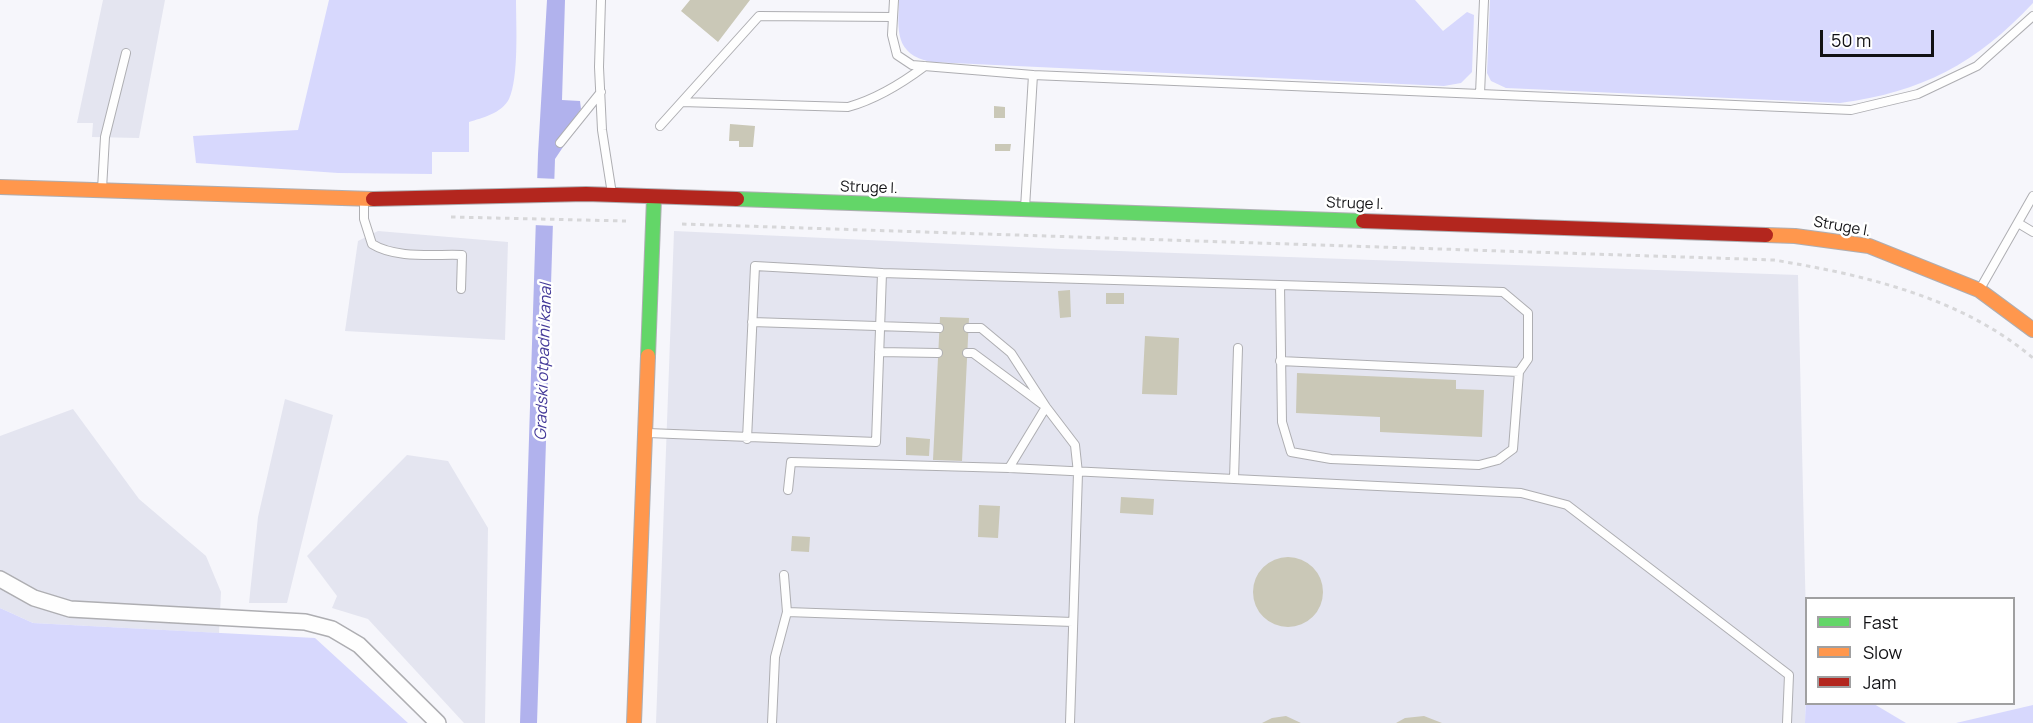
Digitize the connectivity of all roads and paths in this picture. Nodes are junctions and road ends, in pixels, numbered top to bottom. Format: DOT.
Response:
graph roads {
  1 [pos="601,0"];
  2 [pos="894,0"];
  3 [pos="1484,0"];
  4 [pos="2033,16"];
  5 [pos="893,17"];
  6 [pos="126,53"];
  7 [pos="925,66"];
  8 [pos="1033,75"];
  9 [pos="601,92"];
  10 [pos="1480,94"];
  11 [pos="682,102"];
  12 [pos="660,126"];
  13 [pos="560,144"];
  14 [pos="0,187"];
  15 [pos="102,190"];
  16 [pos="613,195"];
  17 [pos="2033,196"];
  18 [pos="654,198"];
  19 [pos="363,199"];
  20 [pos="1025,209"];
  21 [pos="507,217"];
  22 [pos="626,221"];
  23 [pos="2018,223"];
  24 [pos="682,224"];
  25 [pos="2033,232"];
  26 [pos="882,273"];
  27 [pos="1280,285"];
  28 [pos="461,289"];
  29 [pos="1979,290"];
  30 [pos="752,322"];
  31 [pos="880,328"];
  32 [pos="939,328"];
  33 [pos="968,328"];
  34 [pos="2033,330"];
  35 [pos="1238,348"];
  36 [pos="879,352"];
  37 [pos="938,353"];
  38 [pos="967,353"];
  39 [pos="2033,358"];
  40 [pos="1280,361"];
  41 [pos="1519,372"];
  42 [pos="1046,407"];
  43 [pos="644,433"];
  44 [pos="747,439"];
  45 [pos="1010,468"];
  46 [pos="1078,473"];
  47 [pos="1234,479"];
  48 [pos="788,490"];
  49 [pos="784,575"];
  50 [pos="0,579"];
  51 [pos="787,612"];
  52 [pos="1073,622"];
  53 [pos="438,723"];
  54 [pos="634,723"];
  55 [pos="772,723"];
  56 [pos="1070,723"];
  57 [pos="1787,723"];
  1 -- 9 [label="lane"];
  2 -- 5 [label="lane"];
  3 -- 10 [label="lane"];
  4 -- 10 [label="lane"];
  5 -- 7 [label="lane"];
  5 -- 11 [label="lane"];
  6 -- 15 [label="lane"];
  7 -- 8 [label="lane"];
  7 -- 11 [label="lane"];
  8 -- 10 [label="lane"];
  8 -- 20 [label="lane"];
  9 -- 13 [label="lane"];
  9 -- 16 [label="lane"];
  11 -- 12 [label="lane"];
  14 -- 15 [label="street, Struge I."];
  15 -- 19 [label="street, Struge I."];
  16 -- 18 [label="street, Struge I."];
  16 -- 19 [label="street, Struge I."];
  17 -- 23 [label="lane"];
  18 -- 20 [label="street, Struge I."];
  18 -- 43 [label="street"];
  19 -- 28 [label="lane"];
  20 -- 29 [label="street, Struge I."];
  21 -- 22 [label="path"];
  23 -- 25 [label="lane"];
  23 -- 29 [label="lane"];
  24 -- 39 [label="path"];
  26 -- 27 [label="lane"];
  26 -- 30 [label="lane"];
  26 -- 31 [label="lane"];
  27 -- 40 [label="lane"];
  27 -- 41 [label="lane"];
  29 -- 34 [label="street, Struge I."];
  30 -- 31 [label="lane"];
  30 -- 44 [label="lane"];
  31 -- 32 [label="lane"];
  31 -- 36 [label="lane"];
  33 -- 42 [label="lane"];
  35 -- 47 [label="lane"];
  36 -- 37 [label="lane"];
  36 -- 44 [label="lane"];
  38 -- 42 [label="lane"];
  40 -- 41 [label="lane"];
  40 -- 41 [label="lane"];
  42 -- 45 [label="lane"];
  42 -- 46 [label="lane"];
  43 -- 44 [label="lane"];
  43 -- 54 [label="street"];
  45 -- 46 [label="lane"];
  45 -- 48 [label="lane"];
  46 -- 47 [label="lane"];
  46 -- 52 [label="lane"];
  47 -- 57 [label="lane"];
  49 -- 51 [label="lane"];
  50 -- 53 [label="street"];
  51 -- 52 [label="lane"];
  51 -- 55 [label="lane"];
  52 -- 56 [label="lane"];
}
